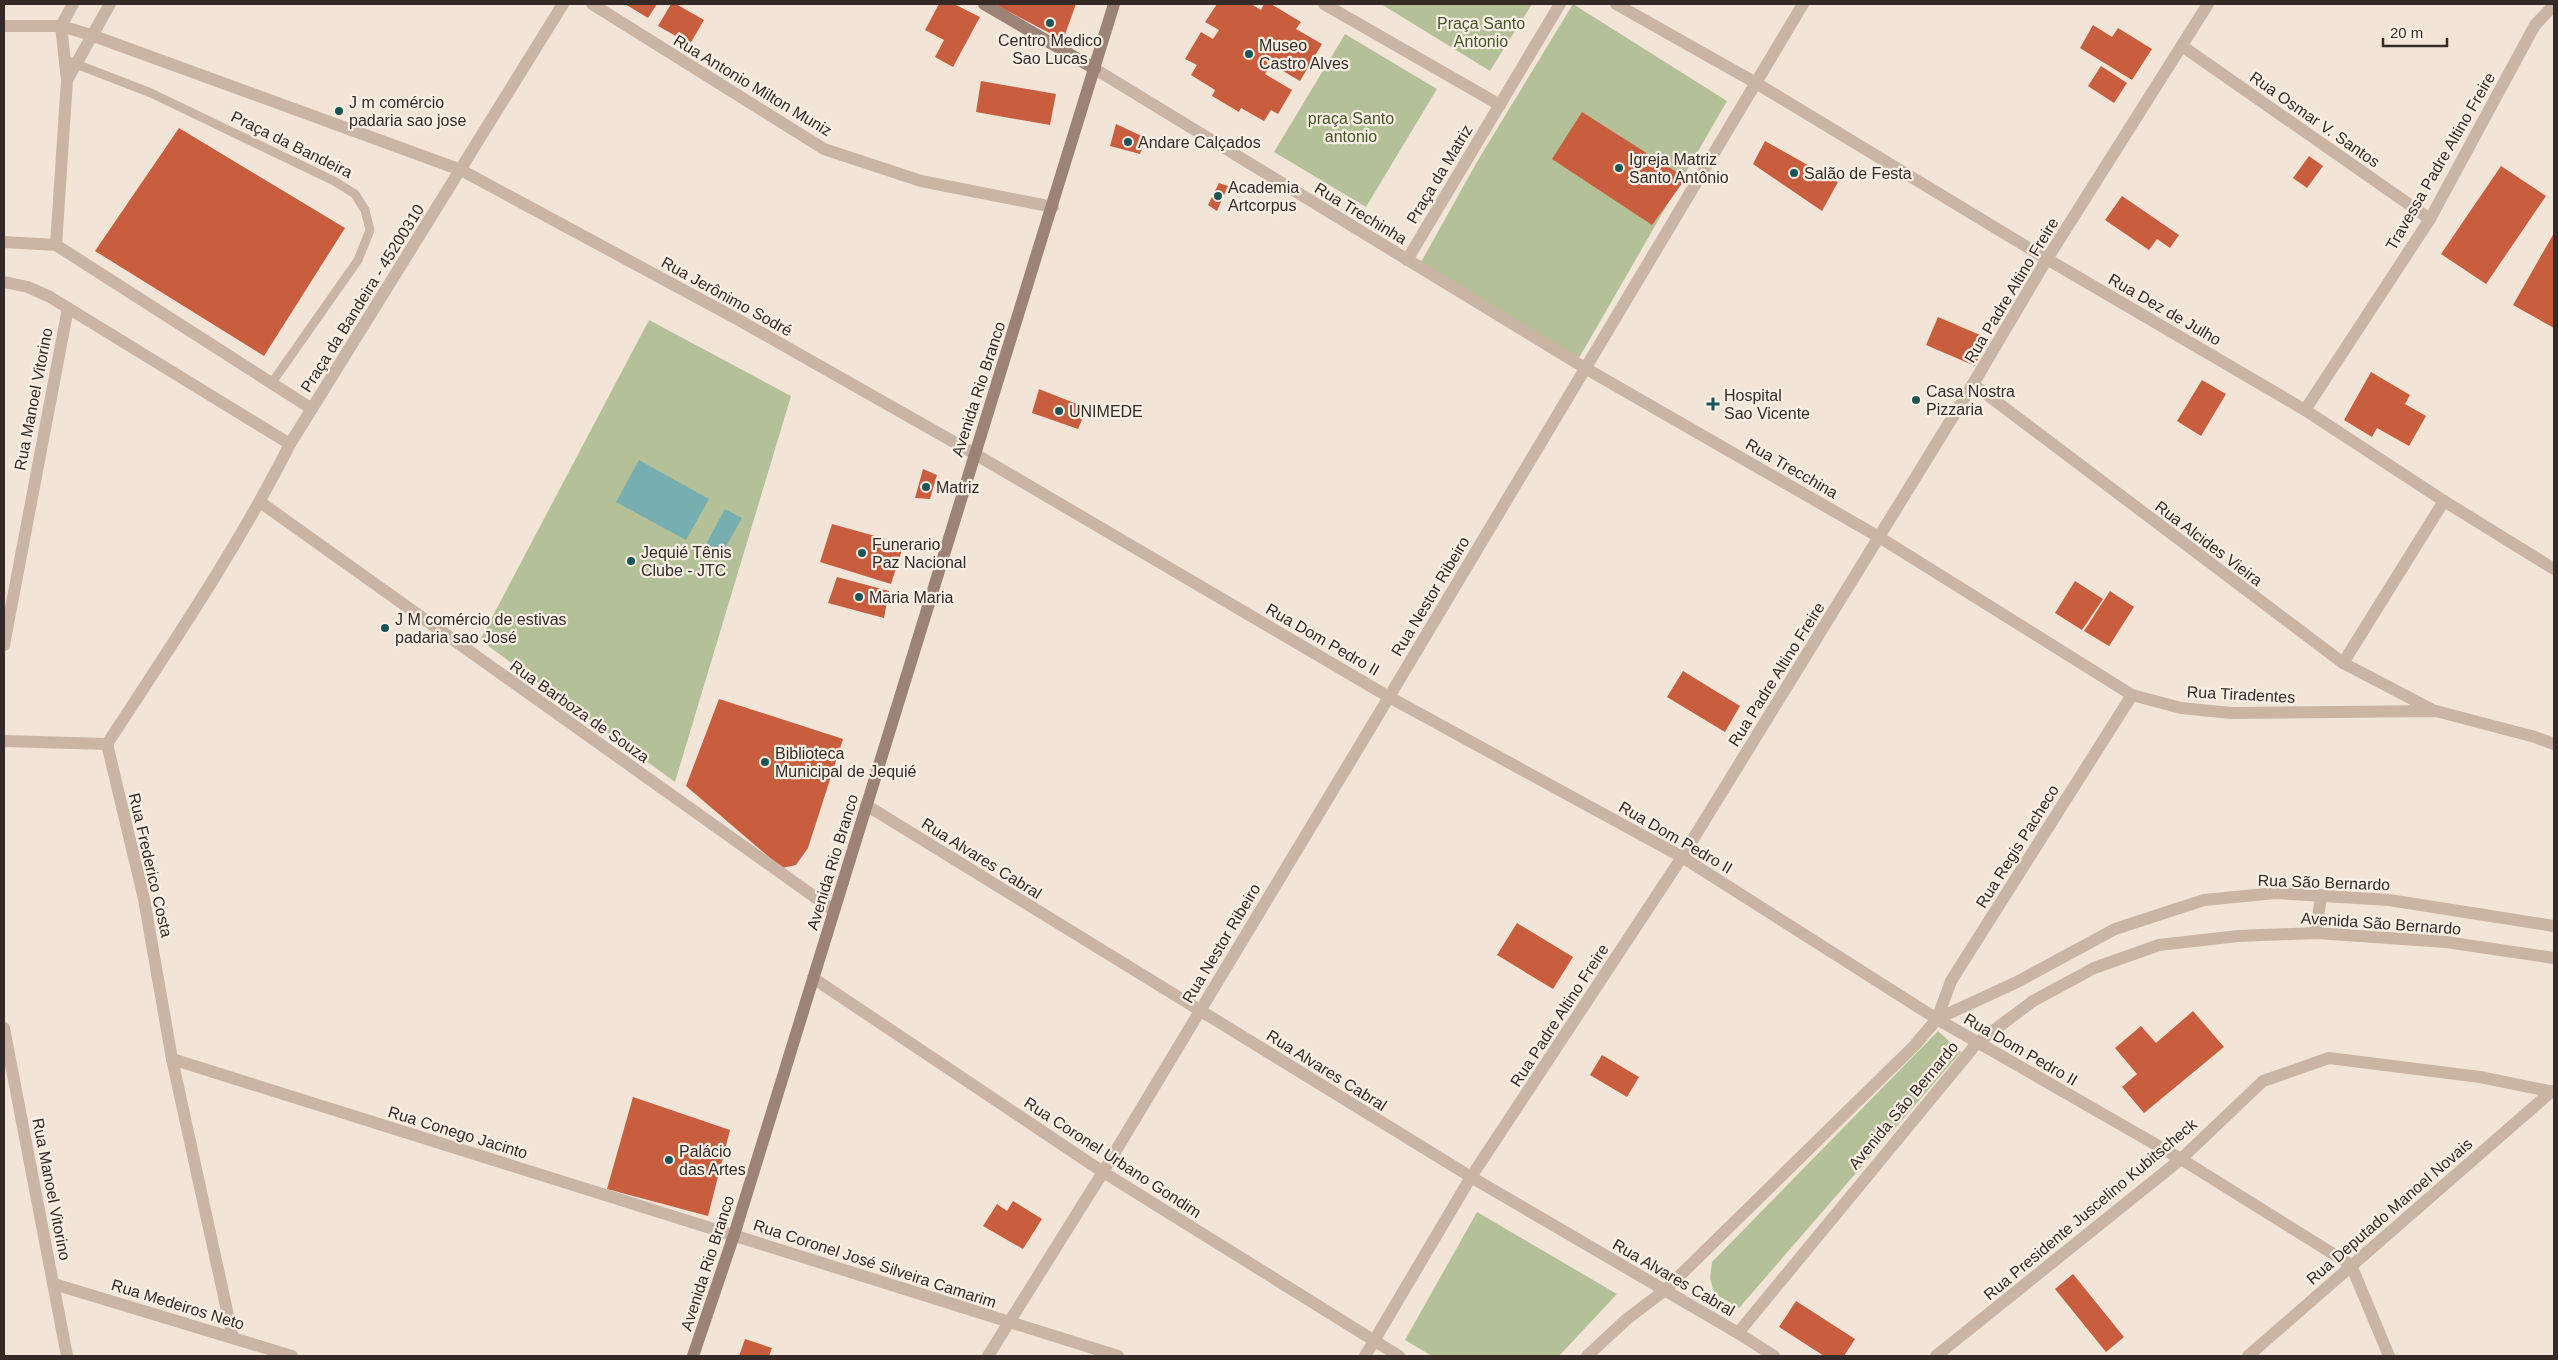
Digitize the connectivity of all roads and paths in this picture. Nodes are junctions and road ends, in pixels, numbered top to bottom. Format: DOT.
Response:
graph roads {
  1 [pos="73,4"];
  2 [pos="110,4"];
  3 [pos="563,4"];
  4 [pos="592,4"];
  5 [pos="984,4"];
  6 [pos="1114,4"];
  7 [pos="1324,4"];
  8 [pos="1560,4"];
  9 [pos="1616,4"];
  10 [pos="1803,4"];
  11 [pos="2208,4"];
  12 [pos="2554,5"];
  13 [pos="4,26"];
  14 [pos="61,26"];
  15 [pos="91,35"];
  16 [pos="2182,46"];
  17 [pos="70,62"];
  18 [pos="1095,69"];
  19 [pos="1756,83"];
  20 [pos="1500,105"];
  21 [pos="462,170"];
  22 [pos="1053,207"];
  23 [pos="2430,219"];
  24 [pos="4,242"];
  25 [pos="56,245"];
  26 [pos="2047,259"];
  27 [pos="1406,260"];
  28 [pos="4,282"];
  29 [pos="68,308"];
  30 [pos="1585,368"];
  31 [pos="271,384"];
  32 [pos="1973,384"];
  33 [pos="312,409"];
  34 [pos="2305,410"];
  35 [pos="290,444"];
  36 [pos="975,454"];
  37 [pos="2444,501"];
  38 [pos="260,502"];
  39 [pos="1879,537"];
  40 [pos="2554,569"];
  41 [pos="4,645"];
  42 [pos="2343,663"];
  43 [pos="2132,695"];
  44 [pos="1389,697"];
  45 [pos="2436,711"];
  46 [pos="4,741"];
  47 [pos="107,744"];
  48 [pos="2554,744"];
  49 [pos="866,806"];
  50 [pos="1682,857"];
  51 [pos="2321,896"];
  52 [pos="833,910"];
  53 [pos="2554,926"];
  54 [pos="2316,933"];
  55 [pos="2554,958"];
  56 [pos="813,978"];
  57 [pos="1199,1010"];
  58 [pos="1937,1019"];
  59 [pos="4,1028"];
  60 [pos="1977,1043"];
  61 [pos="172,1059"];
  62 [pos="2553,1091"];
  63 [pos="2181,1159"];
  64 [pos="1103,1172"];
  65 [pos="1471,1178"];
  66 [pos="734,1235"];
  67 [pos="2352,1265"];
  68 [pos="54,1284"];
  69 [pos="1665,1290"];
  70 [pos="1008,1322"];
  71 [pos="1738,1333"];
  72 [pos="233,1338"];
  73 [pos="1374,1341"];
  74 [pos="67,1356"];
  75 [pos="292,1356"];
  76 [pos="693,1356"];
  77 [pos="988,1356"];
  78 [pos="1118,1356"];
  79 [pos="1365,1356"];
  80 [pos="1399,1356"];
  81 [pos="1587,1356"];
  82 [pos="1774,1356"];
  83 [pos="1936,1356"];
  84 [pos="2248,1356"];
  85 [pos="2389,1356"];
  1 -- 14 [label="street"];
  2 -- 15 [label="street"];
  3 -- 21 [label="street, Praça da Bandeira - 45200310"];
  4 -- 22 [label="street, Rua Antonio Milton Muniz"];
  5 -- 18 [label="main road"];
  6 -- 18 [label="main road, Avenida Rio Branco"];
  7 -- 20 [label="street"];
  8 -- 20 [label="street, Praça da Matriz"];
  9 -- 19 [label="street, Rua Dez de Julho"];
  10 -- 19 [label="street, Rua Nestor Ribeiro"];
  11 -- 16 [label="street, Rua Padre Altino Freire"];
  12 -- 23 [label="street, Travessa Padre Altino Freire"];
  13 -- 14 [label="street, Praça da Bandeira"];
  14 -- 15 [label="street, Praça da Bandeira"];
  14 -- 17 [label="street"];
  15 -- 17 [label="street"];
  15 -- 21 [label="street, Praça da Bandeira"];
  16 -- 23 [label="street, Rua Osmar V. Santos"];
  16 -- 26 [label="street, Rua Padre Altino Freire"];
  17 -- 25 [label="street"];
  17 -- 31 [label="lane, Praça da Bandeira"];
  18 -- 22 [label="main road, Avenida Rio Branco"];
  18 -- 27 [label="street, Rua Trechinha"];
  19 -- 26 [label="street, Rua Dez de Julho"];
  19 -- 30 [label="street, Rua Nestor Ribeiro"];
  20 -- 27 [label="street, Praça da Matriz"];
  21 -- 33 [label="street, Praça da Bandeira - 45200310"];
  21 -- 36 [label="street, Rua Jerônimo Sodré"];
  22 -- 36 [label="main road, Avenida Rio Branco"];
  23 -- 34 [label="street, Travessa Padre Altino Freire"];
  24 -- 25 [label="street"];
  25 -- 31 [label="street"];
  26 -- 32 [label="street, Rua Padre Altino Freire"];
  26 -- 34 [label="street, Rua Dez de Julho"];
  27 -- 30 [label="street, Rua Trechinha"];
  28 -- 29 [label="street"];
  29 -- 35 [label="street"];
  29 -- 41 [label="street, Rua Manoel Vitorino"];
  30 -- 39 [label="street, Rua Trecchina"];
  30 -- 44 [label="street, Rua Nestor Ribeiro"];
  31 -- 33 [label="street"];
  32 -- 39 [label="street, Rua Padre Altino Freire"];
  32 -- 42 [label="street, Rua Alcides Vieira"];
  33 -- 35 [label="street, Praça da Bandeira - 45200310"];
  34 -- 37 [label="street, Rua Dez de Julho"];
  35 -- 38 [label="street"];
  36 -- 44 [label="street, Rua Dom Pedro II"];
  36 -- 49 [label="main road, Avenida Rio Branco"];
  37 -- 40 [label="street, Rua Dez de Julho"];
  37 -- 42 [label="street"];
  38 -- 47 [label="street"];
  38 -- 52 [label="street, Rua Barboza de Souza"];
  39 -- 43 [label="street, Rua Tiradentes"];
  39 -- 50 [label="street, Rua Padre Altino Freire"];
  42 -- 45 [label="street, Rua Alcides Vieira"];
  43 -- 45 [label="street, Rua Tiradentes"];
  43 -- 58 [label="street, Rua Regis Pacheco"];
  44 -- 50 [label="street, Rua Dom Pedro II"];
  44 -- 57 [label="street, Rua Nestor Ribeiro"];
  45 -- 48 [label="street, Rua Tiradentes"];
  46 -- 47 [label="street"];
  47 -- 61 [label="street, Rua Frederico Costa"];
  49 -- 52 [label="main road, Avenida Rio Branco"];
  49 -- 57 [label="street, Rua Alvares Cabral"];
  50 -- 58 [label="street, Rua Dom Pedro II"];
  50 -- 65 [label="street, Rua Padre Altino Freire"];
  51 -- 53 [label="street, Rua São Bernardo"];
  51 -- 54 [label="street"];
  51 -- 58 [label="street, Rua São Bernardo"];
  52 -- 56 [label="main road, Avenida Rio Branco"];
  54 -- 55 [label="street, Avenida São Bernardo"];
  54 -- 60 [label="street, Avenida São Bernardo"];
  56 -- 64 [label="street, Rua Coronel Urbano Gondim"];
  56 -- 66 [label="main road, Avenida Rio Branco"];
  57 -- 64 [label="street, Rua Nestor Ribeiro"];
  57 -- 65 [label="street, Rua Alvares Cabral"];
  58 -- 60 [label="street, Rua Dom Pedro II"];
  58 -- 69 [label="street, Avenida São Bernardo"];
  59 -- 68 [label="street, Rua Manoel Vitorino"];
  60 -- 63 [label="street, Rua Dom Pedro II"];
  60 -- 71 [label="street, Avenida São Bernardo"];
  61 -- 66 [label="street, Rua Conego Jacinto"];
  61 -- 72 [label="street, Rua Frederico Costa"];
  62 -- 63 [label="street, Rua Presidente Juscelino Kubitscheck"];
  62 -- 67 [label="street, Rua Deputado Manoel Novais"];
  63 -- 67 [label="street, Rua Dom Pedro II"];
  63 -- 83 [label="street, Rua Presidente Juscelino Kubitscheck"];
  64 -- 70 [label="street, Rua Nestor Ribeiro"];
  64 -- 73 [label="street, Rua Coronel Urbano Gondim"];
  65 -- 69 [label="street, Rua Alvares Cabral"];
  65 -- 73 [label="street, Rua Padre Altino Freire"];
  66 -- 70 [label="street, Rua Coronel José Silveira Camarim"];
  66 -- 76 [label="main road, Avenida Rio Branco"];
  67 -- 84 [label="street, Rua Deputado Manoel Novais"];
  67 -- 85 [label="street"];
  68 -- 72 [label="street, Rua Medeiros Neto"];
  68 -- 74 [label="street, Rua Manoel Vitorino"];
  69 -- 71 [label="street, Rua Alvares Cabral"];
  69 -- 81 [label="street, Avenida São Bernardo"];
  70 -- 77 [label="street, Rua Nestor Ribeiro"];
  70 -- 78 [label="street, Rua Coronel José Silveira Camarim"];
  71 -- 82 [label="street, Rua Alvares Cabral"];
  72 -- 75 [label="street, Rua Medeiros Neto"];
  73 -- 79 [label="street, Rua Padre Altino Freire"];
  73 -- 80 [label="street, Rua Coronel Urbano Gondim"];
}
